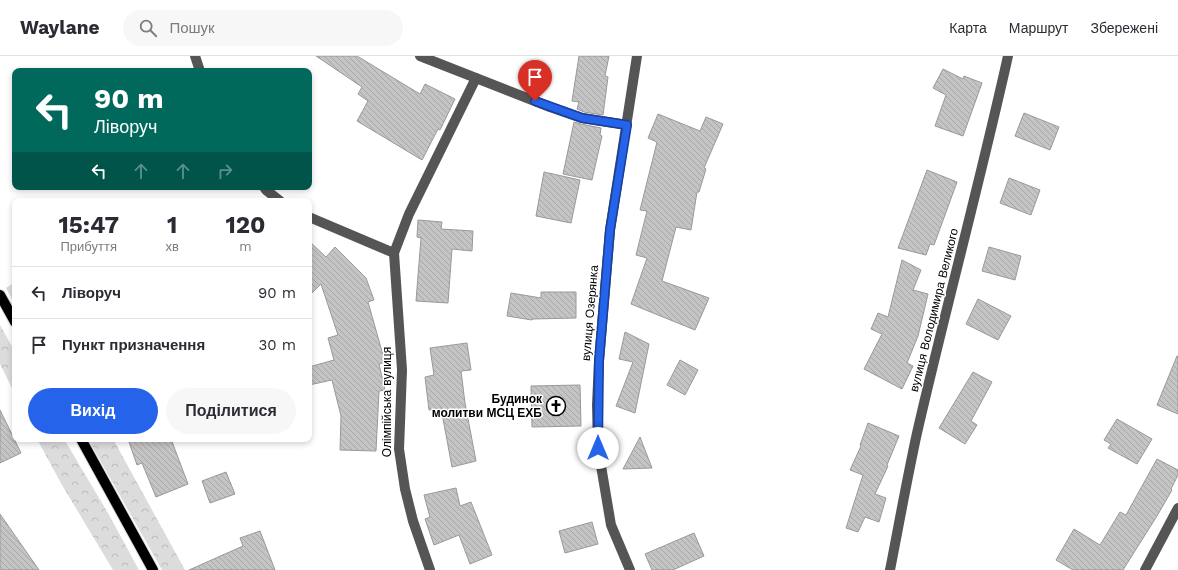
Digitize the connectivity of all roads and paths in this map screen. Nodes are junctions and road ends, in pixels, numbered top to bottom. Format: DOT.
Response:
graph roads {
  1 [pos="195,56"];
  2 [pos="420,56"];
  3 [pos="637,56"];
  4 [pos="1008,56"];
  5 [pos="199,68"];
  6 [pos="476,78"];
  7 [pos="627,125"];
  8 [pos="266,190"];
  9 [pos="276,198"];
  10 [pos="312,218"];
  11 [pos="394,253"];
  12 [pos="0,296"];
  13 [pos="12,317"];
  14 [pos="83,442"];
  15 [pos="1178,508"];
  16 [pos="153,570"];
  17 [pos="430,570"];
  18 [pos="630,570"];
  19 [pos="890,570"];
  20 [pos="1145,570"];
  1 -- 5 [label="street"];
  2 -- 6 [label="street"];
  3 -- 7 [label="street, вулиця Озерянка"];
  4 -- 19 [label="street, вулиця Володимира Великого"];
  6 -- 7 [label="street"];
  6 -- 11 [label="street, Олімпійська вулиця"];
  7 -- 18 [label="street, вулиця Озерянка"];
  8 -- 9 [label="street"];
  10 -- 11 [label="street"];
  11 -- 17 [label="street, Олімпійська вулиця"];
  12 -- 13 [label="main road"];
  14 -- 16 [label="main road"];
  15 -- 20 [label="street"];
}
